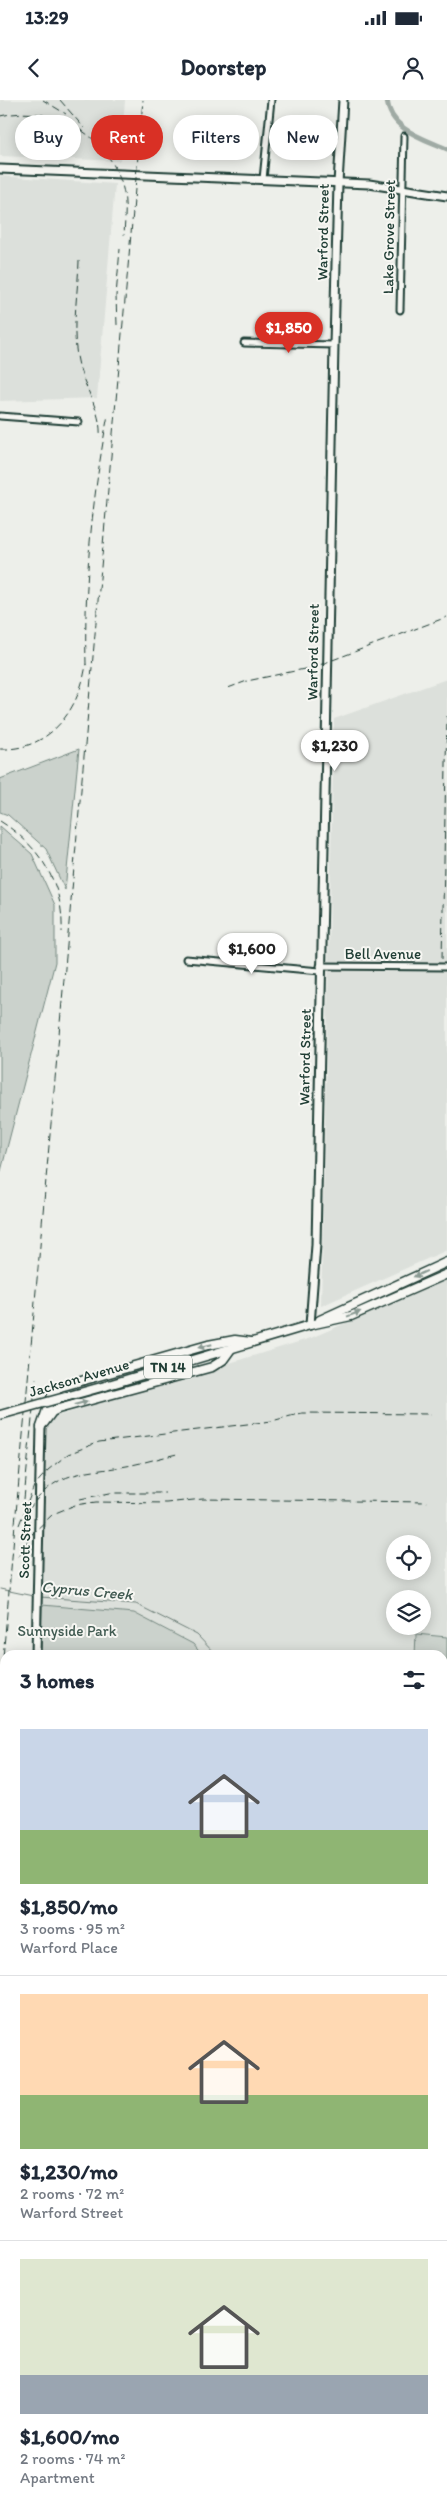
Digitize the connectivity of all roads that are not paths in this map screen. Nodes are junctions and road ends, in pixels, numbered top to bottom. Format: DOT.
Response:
graph roads {
  1 [pos="271,100"];
  2 [pos="343,100"];
  3 [pos="404,136"];
  4 [pos="0,168"];
  5 [pos="263,179"];
  6 [pos="338,183"];
  7 [pos="403,190"];
  8 [pos="447,196"];
  9 [pos="400,310"];
  10 [pos="244,342"];
  11 [pos="334,345"];
  12 [pos="0,416"];
  13 [pos="79,422"];
  14 [pos="186,959"];
  15 [pos="447,967"];
  16 [pos="320,969"];
  17 [pos="447,1262"];
  18 [pos="447,1274"];
  19 [pos="393,1286"];
  20 [pos="397,1296"];
  21 [pos="310,1325"];
  22 [pos="253,1343"];
  23 [pos="231,1349"];
  24 [pos="0,1415"];
  25 [pos="41,1427"];
  26 [pos="36,1650"];
  1 -- 5 [label="street"];
  2 -- 6 [label="main road, Warford Street"];
  3 -- 7 [label="street, Lake Grove Street"];
  4 -- 5 [label="main road"];
  5 -- 6 [label="main road"];
  6 -- 7 [label="main road"];
  6 -- 11 [label="main road, Warford Street"];
  7 -- 8 [label="main road"];
  7 -- 9 [label="street, Lake Grove Street"];
  10 -- 11 [label="street"];
  11 -- 16 [label="main road, Warford Street"];
  12 -- 13 [label="street"];
  14 -- 16 [label="street, Bell Avenue"];
  15 -- 16 [label="street, Bell Avenue"];
  16 -- 21 [label="main road, Warford Street"];
  17 -- 19 [label="main road, Jackson Avenue / TN 14, one-way"];
  18 -- 20 [label="main road, Jackson Avenue / TN 14"];
  19 -- 20 [label="street"];
  19 -- 21 [label="main road, Jackson Avenue / TN 14"];
  21 -- 20 [label="main road, Jackson Avenue / TN 14, one-way"];
  21 -- 22 [label="main road, Jackson Avenue / TN 14"];
  22 -- 23 [label="main road, Jackson Avenue / TN 14"];
  22 -- 25 [label="main road, one-way"];
  23 -- 24 [label="main road, Jackson Avenue / TN 14, bridge"];
  25 -- 23 [label="main road, one-way"];
  25 -- 26 [label="main road, Scott Street"];
}
